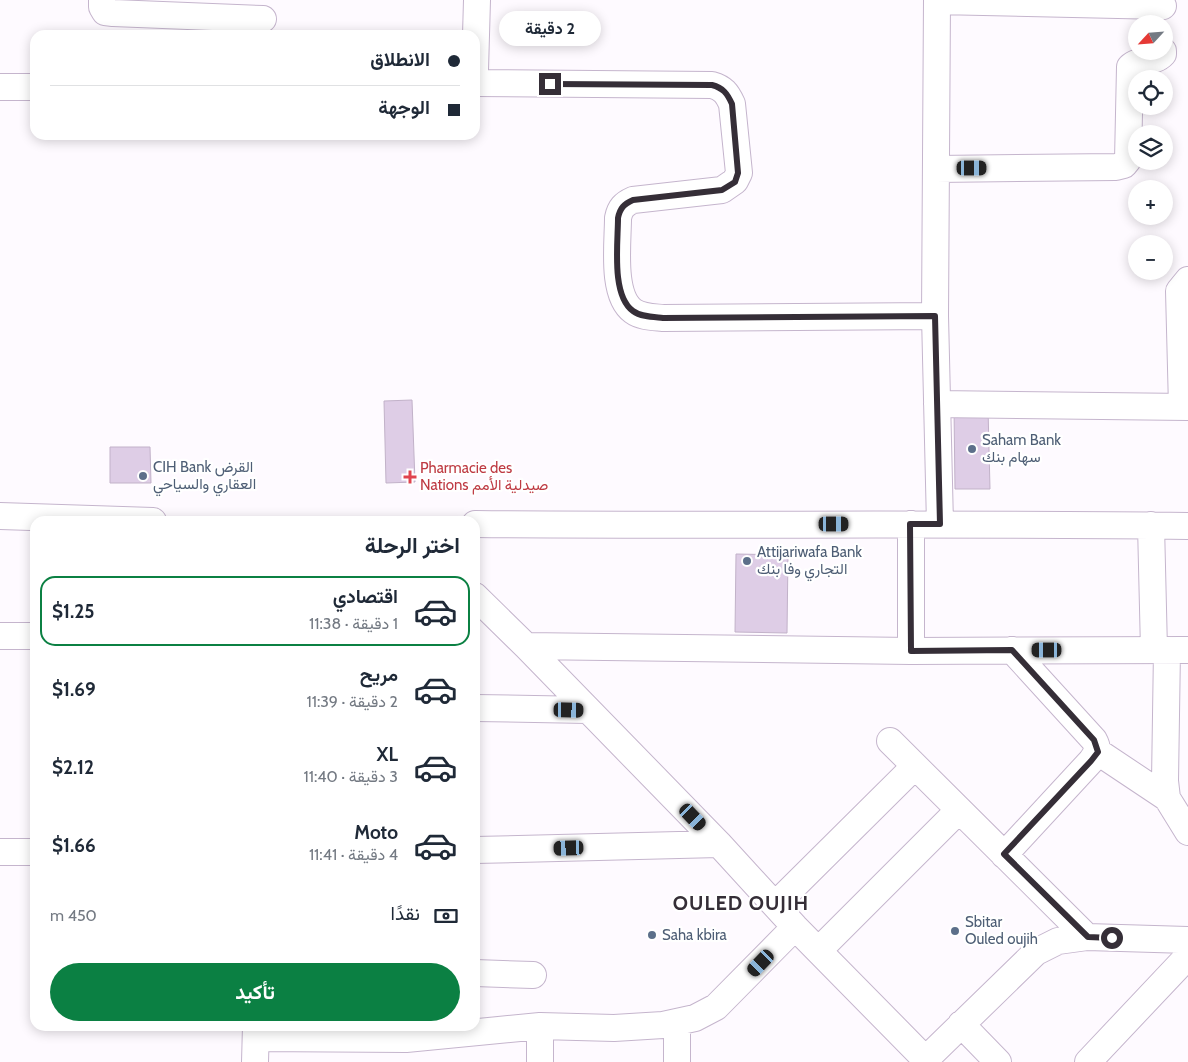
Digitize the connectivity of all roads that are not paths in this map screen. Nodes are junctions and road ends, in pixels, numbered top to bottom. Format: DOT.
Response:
graph roads {
  1 [pos="102,0"];
  2 [pos="477,0"];
  3 [pos="937,0"];
  4 [pos="194,8"];
  5 [pos="1163,10"];
  6 [pos="263,18"];
  7 [pos="476,30"];
  8 [pos="1148,60"];
  9 [pos="480,83"];
  10 [pos="0,87"];
  11 [pos="30,87"];
  12 [pos="936,169"];
  13 [pos="1188,280"];
  14 [pos="935,316"];
  15 [pos="937,404"];
  16 [pos="1185,407"];
  17 [pos="0,516"];
  18 [pos="30,517"];
  19 [pos="480,524"];
  20 [pos="910,524"];
  21 [pos="940,524"];
  22 [pos="1151,525"];
  23 [pos="1188,526"];
  24 [pos="480,601"];
  25 [pos="0,636"];
  26 [pos="30,636"];
  27 [pos="526,646"];
  28 [pos="1012,650"];
  29 [pos="1170,650"];
  30 [pos="911,651"];
  31 [pos="480,708"];
  32 [pos="588,710"];
  33 [pos="890,741"];
  34 [pos="1098,752"];
  35 [pos="916,766"];
  36 [pos="1167,798"];
  37 [pos="959,810"];
  38 [pos="1188,832"];
  39 [pos="719,844"];
  40 [pos="480,850"];
  41 [pos="0,852"];
  42 [pos="30,852"];
  43 [pos="1004,854"];
  44 [pos="775,905"];
  45 [pos="796,927"];
  46 [pos="1088,937"];
  47 [pos="1188,940"];
  48 [pos="819,950"];
  49 [pos="1188,956"];
  50 [pos="480,973"];
  51 [pos="533,975"];
  52 [pos="677,1022"];
  53 [pos="961,1024"];
  54 [pos="540,1026"];
  55 [pos="256,1042"];
  56 [pos="924,1061"];
  57 [pos="540,1062"];
  58 [pos="677,1062"];
  59 [pos="998,1062"];
  60 [pos="1088,1062"];
  1 -- 4 [label="street"];
  2 -- 7 [label="street"];
  3 -- 5 [label="street"];
  3 -- 12 [label="street"];
  4 -- 6 [label="street"];
  8 -- 12 [label="street"];
  9 -- 14 [label="street"];
  10 -- 11 [label="street"];
  12 -- 14 [label="street"];
  13 -- 16 [label="street"];
  14 -- 15 [label="street"];
  15 -- 16 [label="street"];
  15 -- 21 [label="street"];
  17 -- 18 [label="street"];
  19 -- 20 [label="street"];
  20 -- 21 [label="street"];
  20 -- 30 [label="street"];
  21 -- 22 [label="street"];
  22 -- 23 [label="street"];
  22 -- 29 [label="street"];
  24 -- 27 [label="street"];
  25 -- 26 [label="street"];
  27 -- 30 [label="street"];
  27 -- 32 [label="street"];
  28 -- 29 [label="street"];
  28 -- 30 [label="street"];
  28 -- 34 [label="street"];
  29 -- 36 [label="street"];
  31 -- 32 [label="street"];
  32 -- 39 [label="street"];
  33 -- 35 [label="street"];
  34 -- 36 [label="street"];
  34 -- 43 [label="street"];
  35 -- 37 [label="street"];
  35 -- 44 [label="street"];
  36 -- 38 [label="street"];
  37 -- 43 [label="street"];
  37 -- 48 [label="street"];
  39 -- 40 [label="street"];
  39 -- 44 [label="street"];
  41 -- 42 [label="street"];
  43 -- 46 [label="street"];
  44 -- 45 [label="street"];
  45 -- 48 [label="street"];
  45 -- 52 [label="street"];
  46 -- 47 [label="street"];
  46 -- 53 [label="street"];
  48 -- 56 [label="street"];
  49 -- 60 [label="street"];
  50 -- 51 [label="street"];
  52 -- 54 [label="street"];
  52 -- 58 [label="street"];
  53 -- 56 [label="street"];
  53 -- 59 [label="street"];
  54 -- 55 [label="street"];
  54 -- 57 [label="street"];
}
